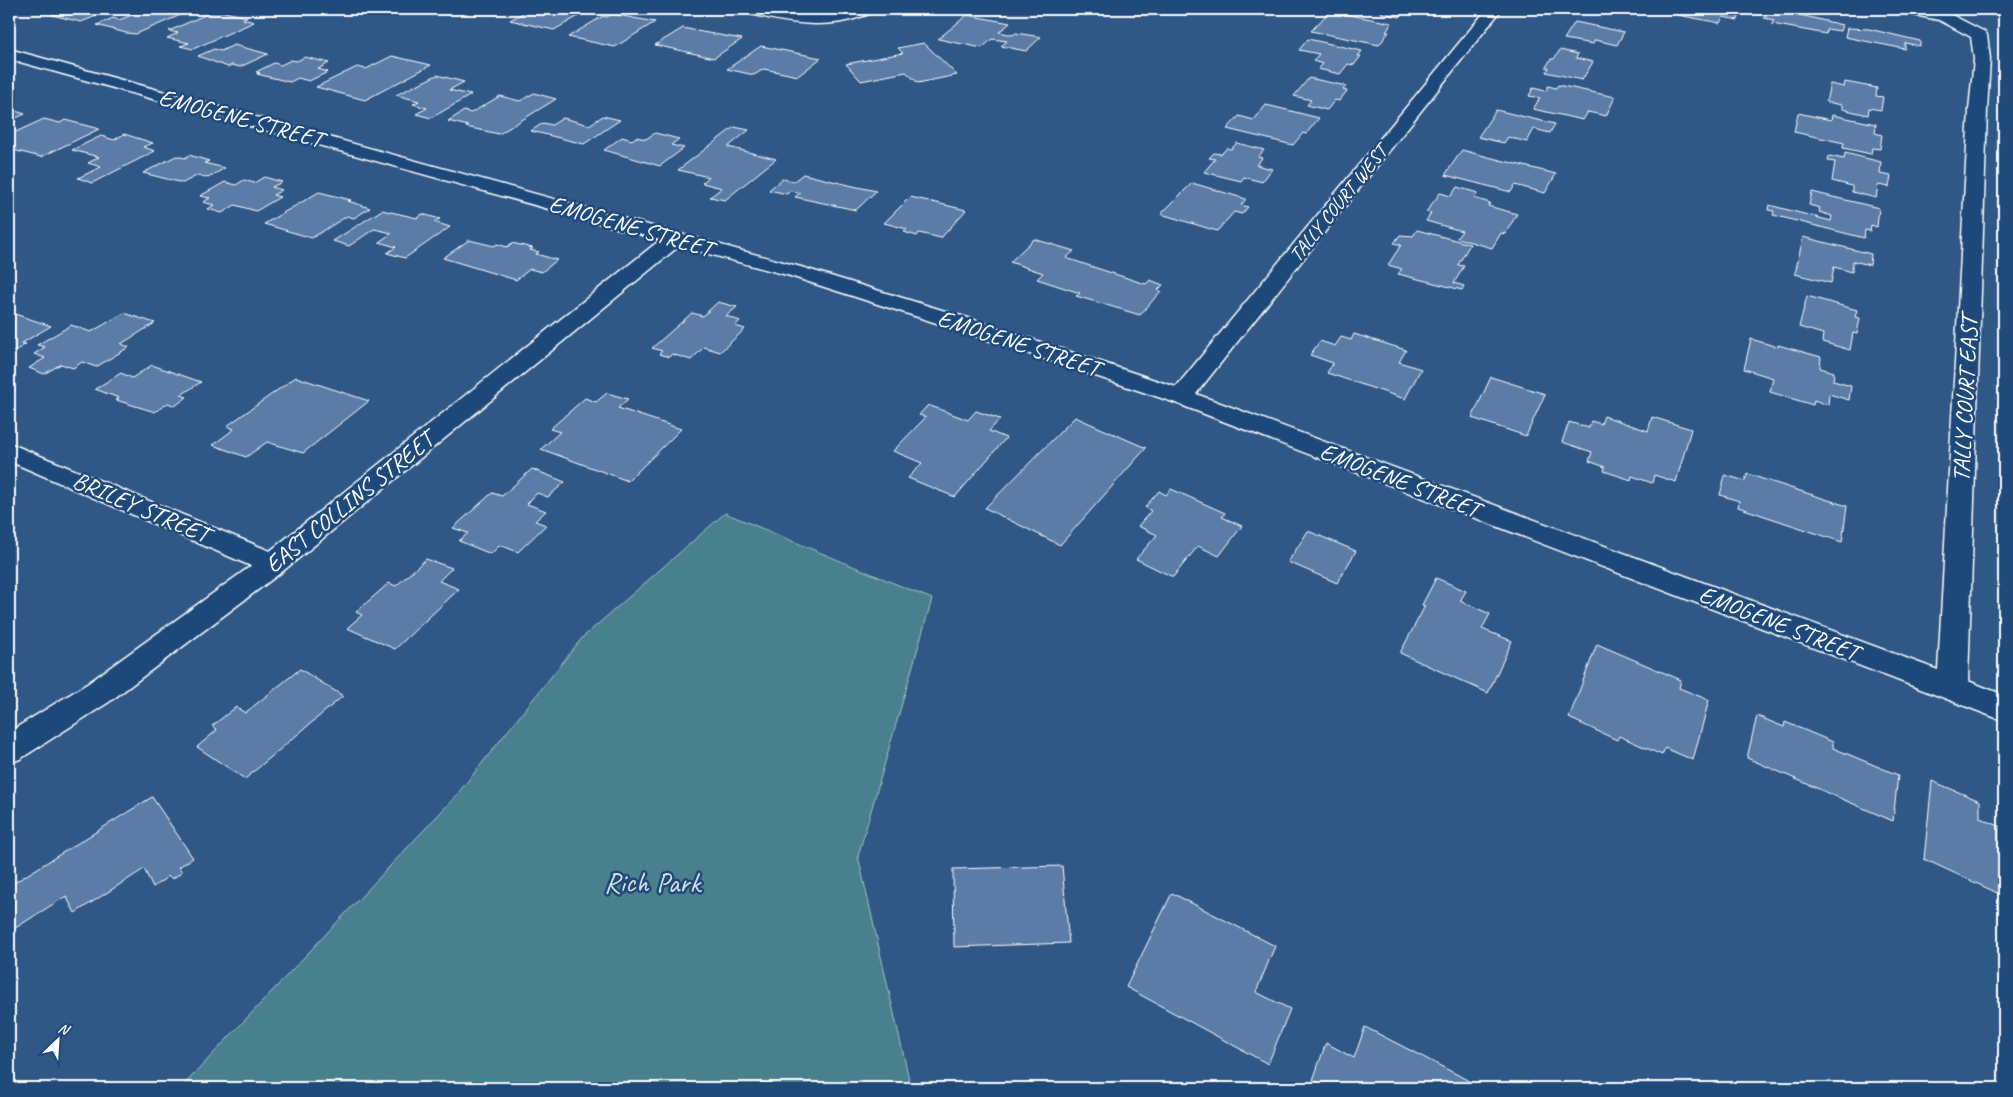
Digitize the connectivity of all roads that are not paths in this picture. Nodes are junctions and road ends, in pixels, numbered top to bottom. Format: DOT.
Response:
graph roads {
  1 [pos="748,9"];
  2 [pos="869,9"];
  3 [pos="1495,9"];
  4 [pos="1904,9"];
  5 [pos="9,54"];
  6 [pos="676,238"];
  7 [pos="1181,397"];
  8 [pos="9,451"];
  9 [pos="273,564"];
  10 [pos="1952,689"];
  11 [pos="2004,708"];
  12 [pos="9,748"];
  1 -- 2 [label="street"];
  3 -- 7 [label="street, TALLY COURT WEST"];
  4 -- 10 [label="street, TALLY COURT EAST"];
  5 -- 6 [label="street, EMOGENE STREET"];
  6 -- 7 [label="street, EMOGENE STREET"];
  6 -- 9 [label="street, EAST COLLINS STREET"];
  7 -- 10 [label="street, EMOGENE STREET"];
  8 -- 9 [label="street, BRILEY STREET"];
  9 -- 12 [label="street, EAST COLLINS STREET"];
  10 -- 11 [label="street, EMOGENE STREET"];
}
